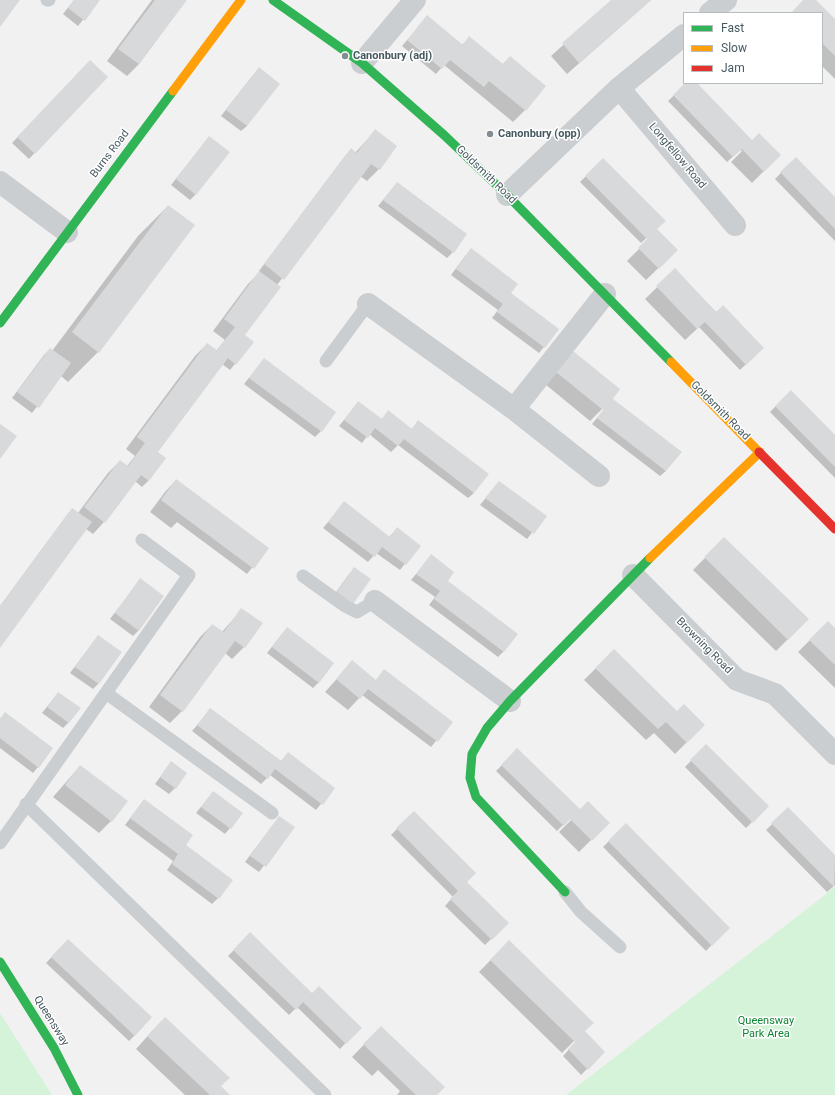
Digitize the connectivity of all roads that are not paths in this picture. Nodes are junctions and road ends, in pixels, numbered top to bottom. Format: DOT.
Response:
graph roads {
  1 [pos="241,0"];
  2 [pos="273,0"];
  3 [pos="415,0"];
  4 [pos="726,0"];
  5 [pos="711,12"];
  6 [pos="683,35"];
  7 [pos="362,63"];
  8 [pos="619,88"];
  9 [pos="0,182"];
  10 [pos="507,195"];
  11 [pos="735,225"];
  12 [pos="67,232"];
  13 [pos="605,294"];
  14 [pos="368,304"];
  15 [pos="0,323"];
  16 [pos="326,361"];
  17 [pos="514,409"];
  18 [pos="760,452"];
  19 [pos="598,476"];
  20 [pos="835,529"];
  21 [pos="142,540"];
  22 [pos="633,575"];
  23 [pos="303,576"];
  24 [pos="375,601"];
  25 [pos="106,693"];
  26 [pos="510,702"];
  27 [pos="835,754"];
  28 [pos="26,804"];
  29 [pos="272,813"];
  30 [pos="0,843"];
  31 [pos="565,892"];
  32 [pos="620,947"];
  33 [pos="0,962"];
  34 [pos="78,1095"];
  35 [pos="325,1095"];
  1 -- 12 [label="street, Burns Road"];
  2 -- 7 [label="street, Goldsmith Road"];
  3 -- 7 [label="street"];
  4 -- 5 [label="street"];
  6 -- 8 [label="street"];
  7 -- 10 [label="street, Goldsmith Road"];
  8 -- 10 [label="street"];
  8 -- 11 [label="street, Longfellow Road"];
  9 -- 12 [label="street"];
  10 -- 13 [label="street, Goldsmith Road"];
  12 -- 15 [label="street, Burns Road"];
  13 -- 17 [label="street"];
  13 -- 18 [label="street, Goldsmith Road"];
  14 -- 16 [label="lane"];
  14 -- 17 [label="street"];
  17 -- 19 [label="street"];
  18 -- 20 [label="street, Goldsmith Road"];
  18 -- 22 [label="street"];
  21 -- 25 [label="lane"];
  22 -- 26 [label="street"];
  22 -- 27 [label="street, Browning Road"];
  23 -- 24 [label="lane"];
  24 -- 26 [label="street"];
  25 -- 28 [label="lane"];
  25 -- 29 [label="lane"];
  26 -- 31 [label="street"];
  28 -- 30 [label="lane"];
  28 -- 35 [label="lane"];
  31 -- 32 [label="lane"];
  33 -- 34 [label="street, Queensway"];
}
